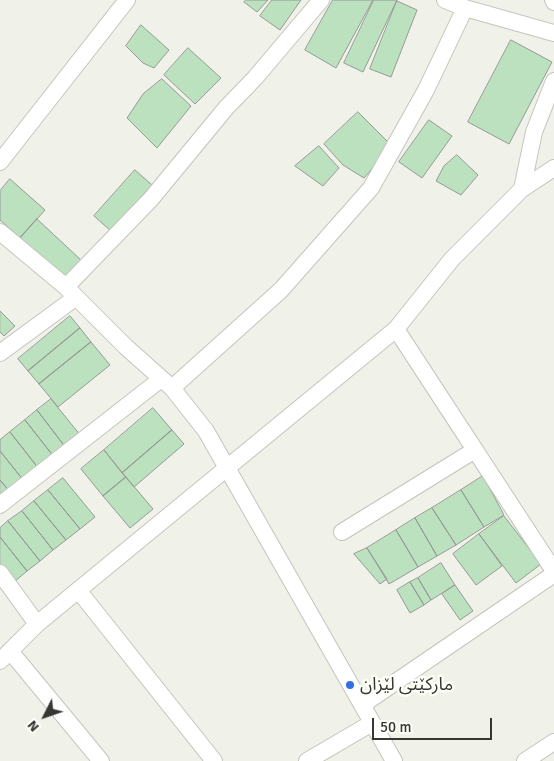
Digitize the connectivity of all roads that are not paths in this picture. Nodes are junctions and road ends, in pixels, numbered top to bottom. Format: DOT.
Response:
graph roads {
  1 [pos="321,0"];
  2 [pos="445,0"];
  3 [pos="124,1"];
  4 [pos="465,8"];
  5 [pos="554,33"];
  6 [pos="554,82"];
  7 [pos="0,162"];
  8 [pos="554,168"];
  9 [pos="522,189"];
  10 [pos="0,232"];
  11 [pos="70,293"];
  12 [pos="396,329"];
  13 [pos="0,353"];
  14 [pos="166,384"];
  15 [pos="475,450"];
  16 [pos="227,468"];
  17 [pos="0,505"];
  18 [pos="342,532"];
  19 [pos="554,572"];
  20 [pos="0,573"];
  21 [pos="78,590"];
  22 [pos="37,624"];
  23 [pos="5,656"];
  24 [pos="362,704"];
  25 [pos="372,723"];
  26 [pos="554,742"];
  27 [pos="101,761"];
  28 [pos="214,761"];
  29 [pos="307,761"];
  30 [pos="394,761"];
  31 [pos="525,761"];
  1 -- 11 [label="street"];
  2 -- 4 [label="street"];
  3 -- 7 [label="street"];
  4 -- 5 [label="street"];
  4 -- 14 [label="street"];
  6 -- 9 [label="street"];
  8 -- 9 [label="street"];
  9 -- 12 [label="street"];
  10 -- 11 [label="street"];
  11 -- 13 [label="street"];
  11 -- 14 [label="street"];
  12 -- 15 [label="street"];
  12 -- 16 [label="street"];
  14 -- 16 [label="street"];
  14 -- 17 [label="street"];
  15 -- 18 [label="street"];
  15 -- 19 [label="street"];
  16 -- 21 [label="street"];
  16 -- 24 [label="street"];
  19 -- 24 [label="street"];
  20 -- 22 [label="street"];
  21 -- 22 [label="street"];
  21 -- 28 [label="street"];
  22 -- 23 [label="street"];
  23 -- 27 [label="street"];
  24 -- 25 [label="street"];
  25 -- 29 [label="street"];
  25 -- 30 [label="street"];
  26 -- 31 [label="street"];
}
